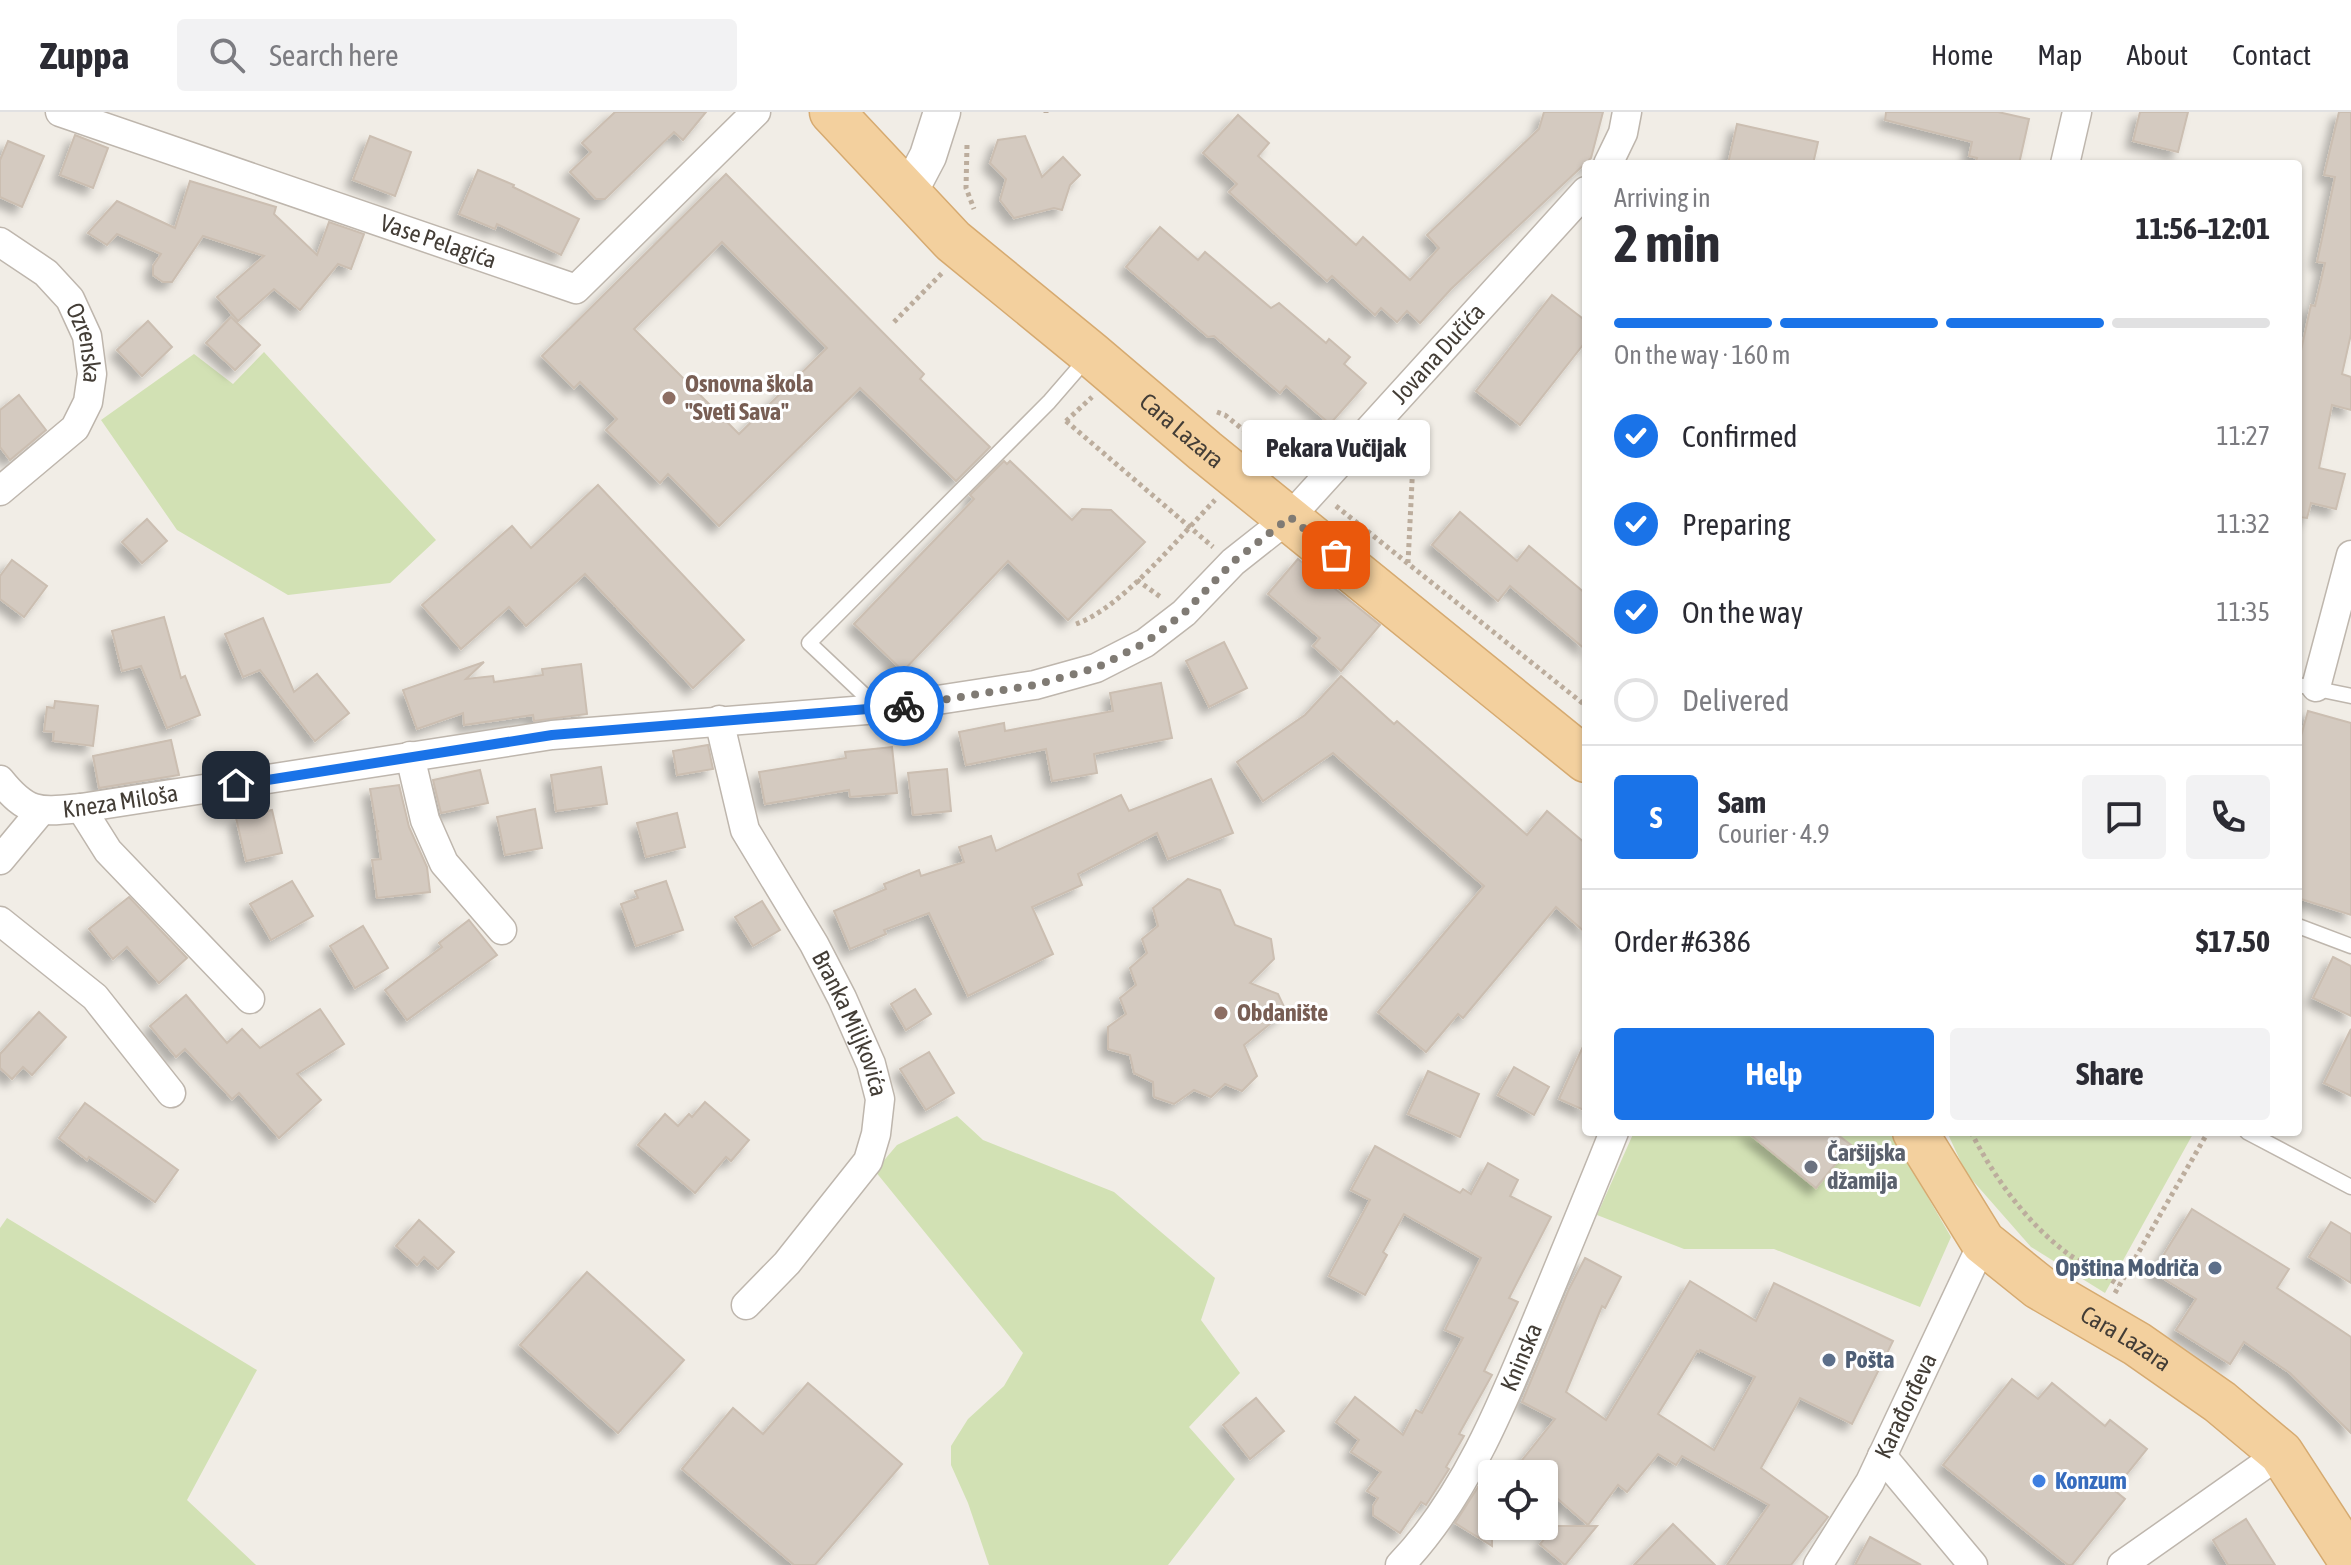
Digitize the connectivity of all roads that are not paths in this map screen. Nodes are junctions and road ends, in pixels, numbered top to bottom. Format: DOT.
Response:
graph roads {
  1 [pos="60,112"];
  2 [pos="756,112"];
  3 [pos="832,112"];
  4 [pos="942,112"];
  5 [pos="1627,112"];
  6 [pos="2077,112"];
  7 [pos="1610,160"];
  8 [pos="2066,160"];
  9 [pos="908,194"];
  10 [pos="1582,195"];
  11 [pos="0,242"];
  12 [pos="1091,354"];
  13 [pos="0,491"];
  14 [pos="1302,503"];
  15 [pos="2351,555"];
  16 [pos="2307,686"];
  17 [pos="2351,696"];
  18 [pos="879,709"];
  19 [pos="719,720"];
  20 [pos="410,756"];
  21 [pos="1582,756"];
  22 [pos="0,780"];
  23 [pos="81,808"];
  24 [pos="40,812"];
  25 [pos="0,860"];
  26 [pos="0,921"];
  27 [pos="2302,928"];
  28 [pos="502,930"];
  29 [pos="2351,946"];
  30 [pos="250,999"];
  31 [pos="171,1093"];
  32 [pos="1612,1136"];
  33 [pos="1917,1136"];
  34 [pos="2255,1136"];
  35 [pos="2351,1187"];
  36 [pos="1983,1242"];
  37 [pos="746,1305"];
  38 [pos="2281,1453"];
  39 [pos="1882,1456"];
  40 [pos="2347,1547"];
  41 [pos="1400,1565"];
  42 [pos="1818,1565"];
  43 [pos="1973,1565"];
  44 [pos="2122,1565"];
  1 -- 2 [label="street, Vase Pelagića"];
  3 -- 9 [label="main road, Cara Lazara"];
  4 -- 9 [label="street"];
  5 -- 7 [label="street"];
  6 -- 8 [label="street"];
  9 -- 12 [label="main road, Cara Lazara"];
  10 -- 14 [label="street, Jovana Dučića"];
  11 -- 13 [label="street, Ozrenska"];
  12 -- 14 [label="main road, Cara Lazara"];
  12 -- 18 [label="lane"];
  14 -- 18 [label="street, Kneza Miloša"];
  14 -- 21 [label="main road, Cara Lazara"];
  15 -- 16 [label="street"];
  16 -- 17 [label="lane"];
  18 -- 19 [label="street, Kneza Miloša"];
  19 -- 20 [label="street, Kneza Miloša"];
  19 -- 37 [label="street, Branka Miljkovića"];
  20 -- 23 [label="street, Kneza Miloša"];
  20 -- 28 [label="street"];
  22 -- 24 [label="street, Kneza Miloša"];
  23 -- 24 [label="street, Kneza Miloša"];
  23 -- 30 [label="street"];
  24 -- 25 [label="street, Kneza Miloša"];
  26 -- 31 [label="street"];
  27 -- 29 [label="lane"];
  32 -- 41 [label="street, Kninska"];
  33 -- 36 [label="main road, Cara Lazara"];
  34 -- 35 [label="lane"];
  36 -- 38 [label="main road, Cara Lazara"];
  36 -- 39 [label="street, Karađorđeva"];
  38 -- 40 [label="main road, Cara Lazara"];
  38 -- 44 [label="street"];
  39 -- 42 [label="street, Karađorđeva"];
  39 -- 43 [label="street"];
}
